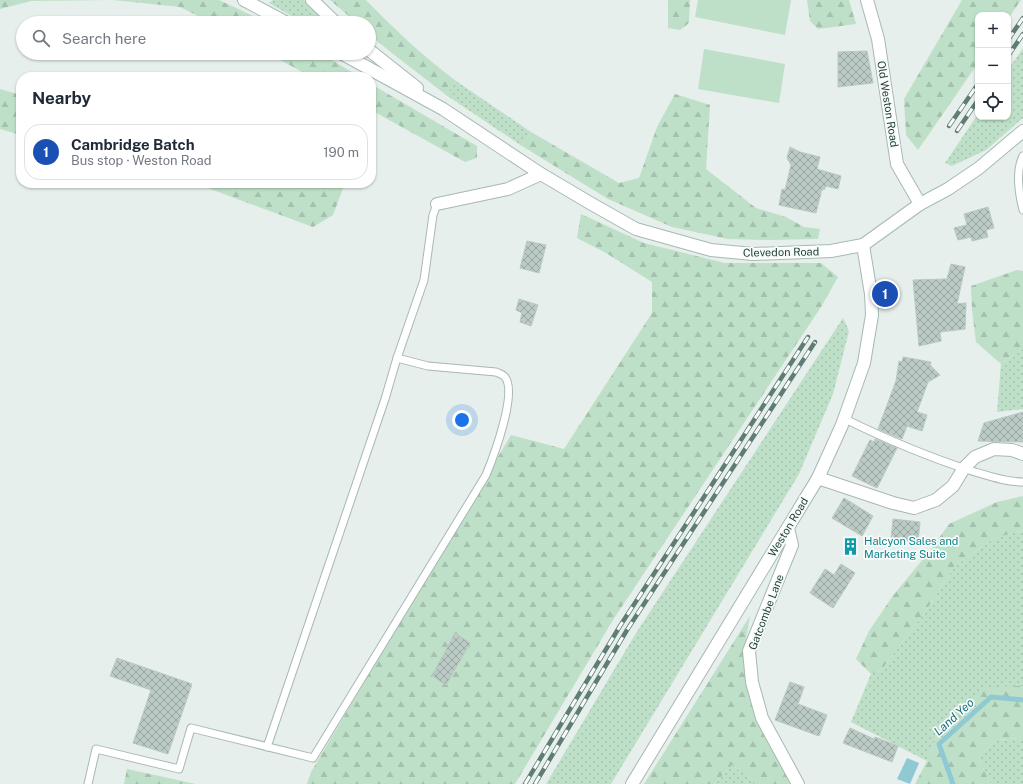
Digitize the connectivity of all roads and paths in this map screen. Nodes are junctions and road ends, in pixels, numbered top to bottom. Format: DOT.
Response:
graph roads {
  1 [pos="312,0"];
  2 [pos="867,0"];
  3 [pos="249,1"];
  4 [pos="275,16"];
  5 [pos="329,16"];
  6 [pos="376,56"];
  7 [pos="354,60"];
  8 [pos="376,72"];
  9 [pos="376,72"];
  10 [pos="443,109"];
  11 [pos="1023,131"];
  12 [pos="1023,156"];
  13 [pos="541,174"];
  14 [pos="437,204"];
  15 [pos="920,204"];
  16 [pos="1023,210"];
  17 [pos="863,245"];
  18 [pos="397,358"];
  19 [pos="844,419"];
  20 [pos="1023,454"];
  21 [pos="964,468"];
  22 [pos="818,478"];
  23 [pos="1023,482"];
  24 [pos="788,528"];
  25 [pos="267,747"];
  26 [pos="88,784"];
  27 [pos="632,784"];
  28 [pos="798,784"];
  1 -- 5 [label="street"];
  2 -- 15 [label="street, Old Weston Road"];
  3 -- 4 [label="street"];
  6 -- 10 [label="street, Clevedon Road"];
  7 -- 9 [label="street, Clevedon Road"];
  8 -- 10 [label="street, Clevedon Road"];
  10 -- 13 [label="street, Clevedon Road"];
  11 -- 15 [label="street, Clevedon Road"];
  12 -- 16 [label="lane"];
  13 -- 14 [label="street"];
  13 -- 17 [label="street, Clevedon Road"];
  14 -- 18 [label="lane"];
  15 -- 17 [label="street, Clevedon Road"];
  17 -- 19 [label="street, Weston Road"];
  18 -- 25 [label="lane"];
  18 -- 25 [label="lane"];
  19 -- 21 [label="lane"];
  19 -- 22 [label="street, Weston Road"];
  20 -- 21 [label="street"];
  21 -- 22 [label="street"];
  21 -- 23 [label="lane"];
  22 -- 24 [label="street, Weston Road"];
  24 -- 27 [label="street, Weston Road"];
  24 -- 28 [label="street, Gatcombe Lane"];
  25 -- 26 [label="lane"];
}
